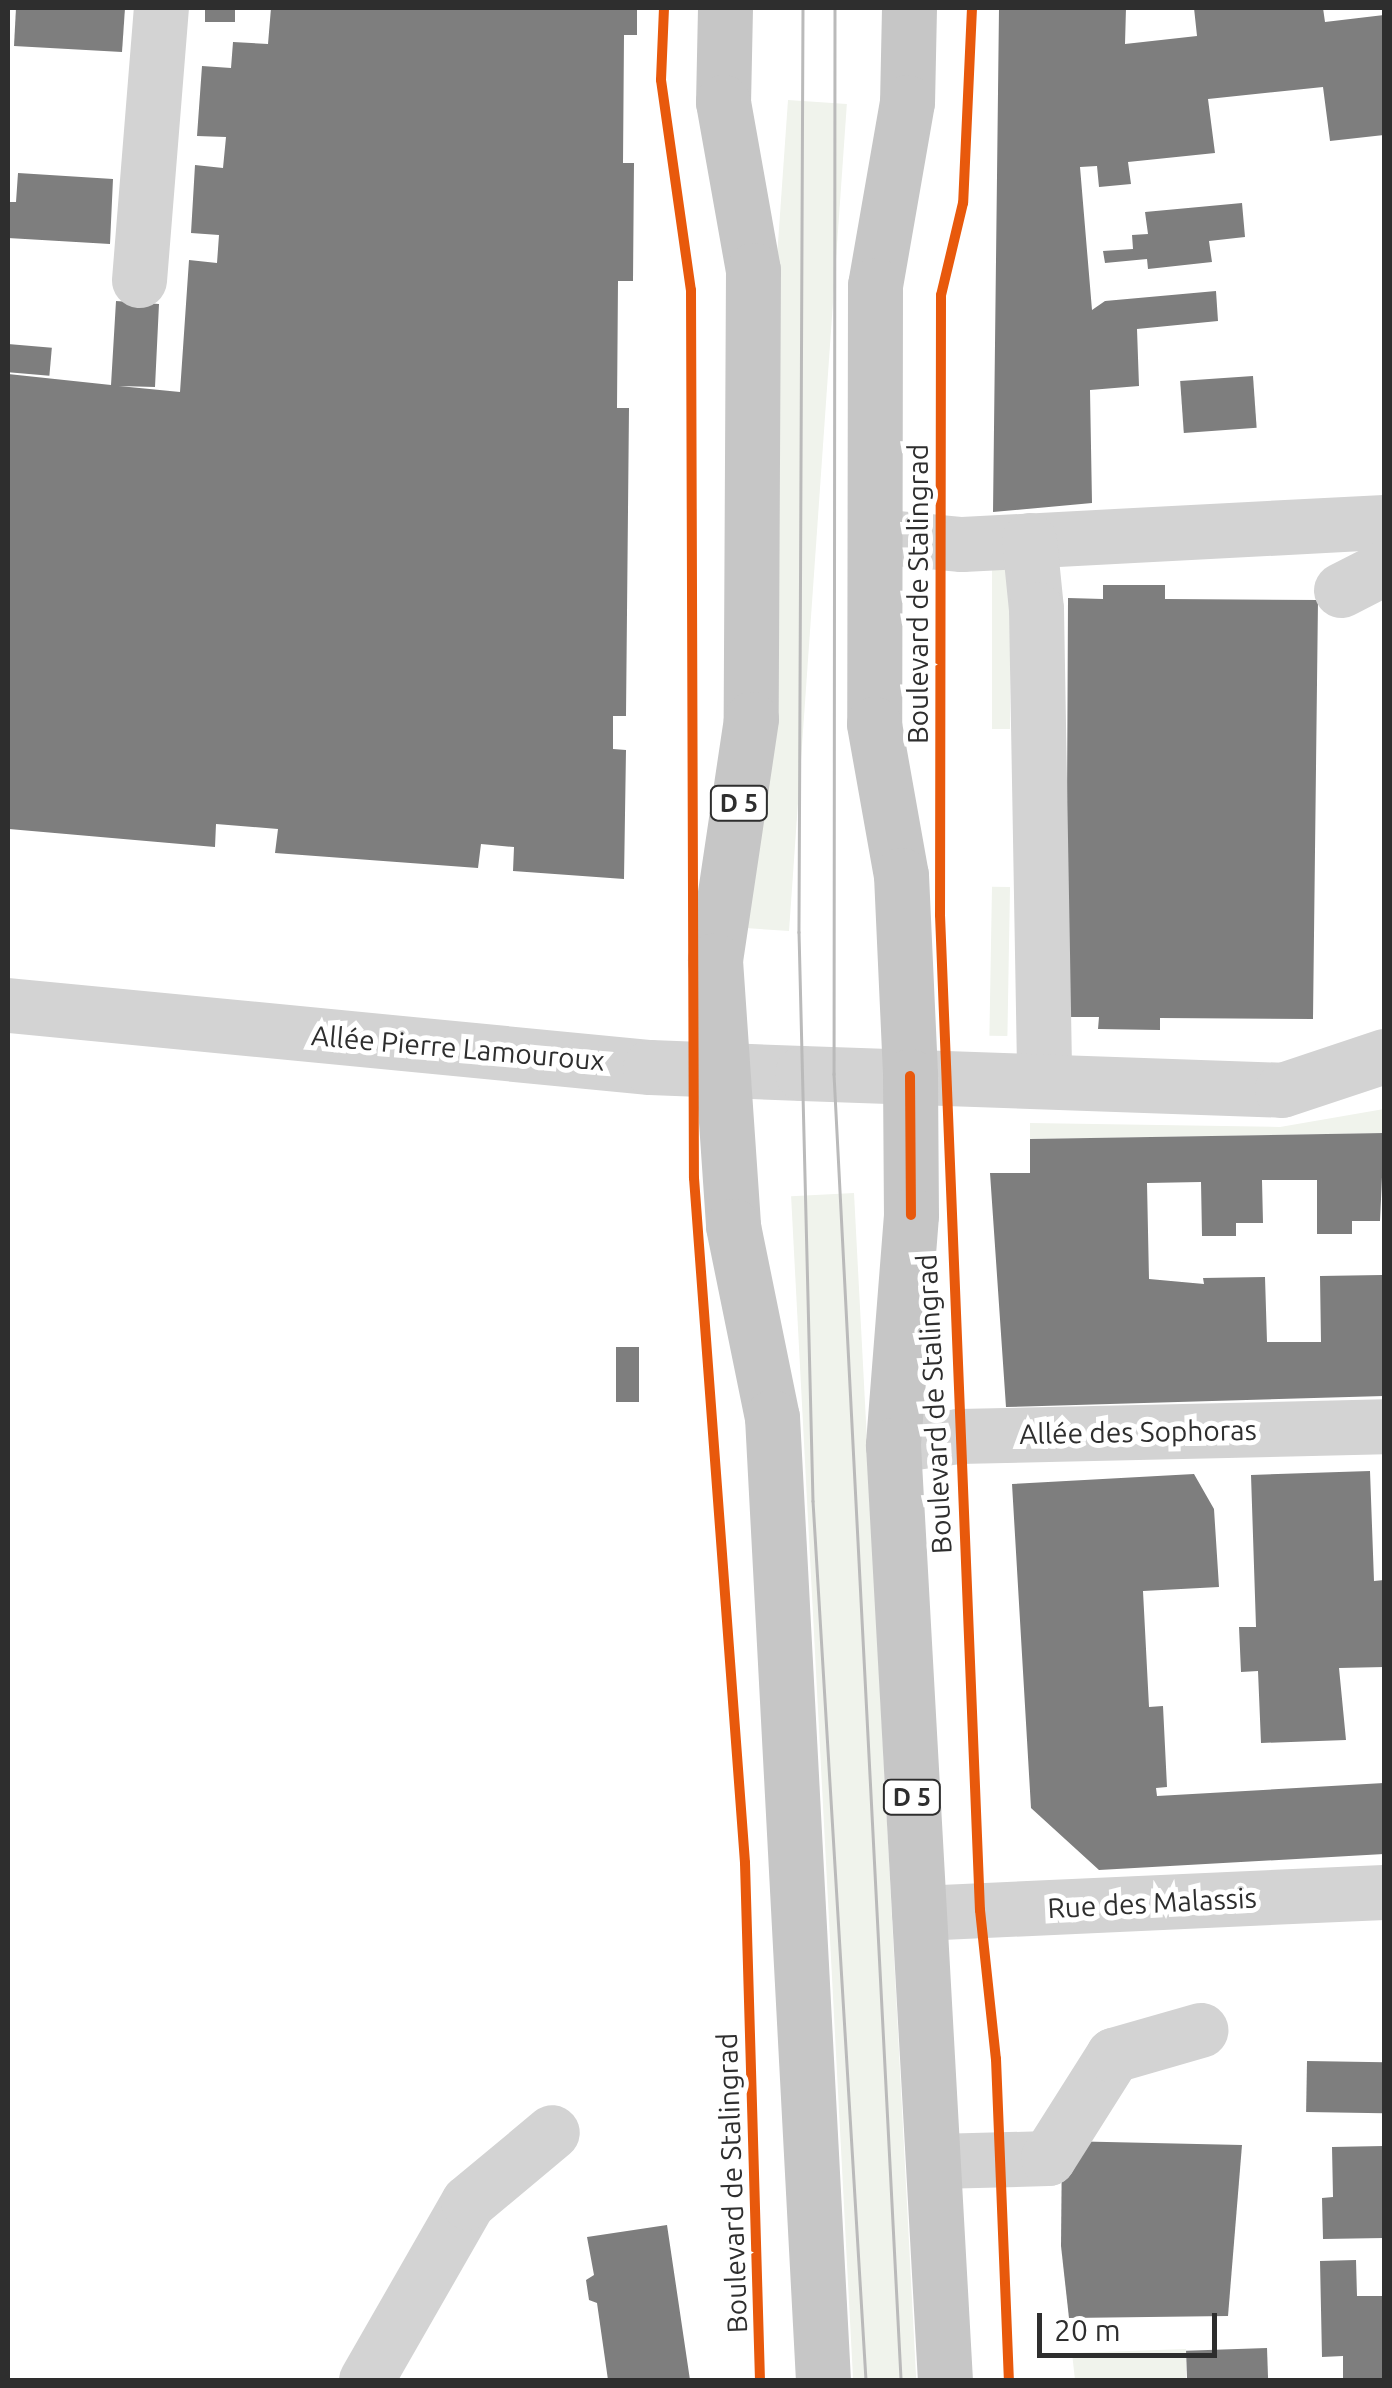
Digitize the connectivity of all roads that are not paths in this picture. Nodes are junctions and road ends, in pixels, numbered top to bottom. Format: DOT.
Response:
graph roads {
  1 [pos="161,8"];
  2 [pos="724,8"];
  3 [pos="909,8"];
  4 [pos="139,280"];
  5 [pos="1384,522"];
  6 [pos="874,536"];
  7 [pos="1029,540"];
  8 [pos="8,1005"];
  9 [pos="1384,1056"];
  10 [pos="723,1069"];
  11 [pos="910,1076"];
  12 [pos="1044,1081"];
  13 [pos="1384,1426"];
  14 [pos="892,1444"];
  15 [pos="1384,1892"];
  16 [pos="919,1913"];
  17 [pos="1200,2030"];
  18 [pos="552,2132"];
  19 [pos="936,2162"];
  20 [pos="366,2380"];
  21 [pos="823,2380"];
  22 [pos="944,2380"];
  1 -- 4 [label="street"];
  2 -- 10 [label="main road, D 5"];
  3 -- 6 [label="main road, Boulevard de Stalingrad / D 5"];
  5 -- 7 [label="street"];
  6 -- 7 [label="street"];
  6 -- 11 [label="main road, Boulevard de Stalingrad / D 5"];
  7 -- 12 [label="street"];
  8 -- 10 [label="street, Allée Pierre Lamouroux"];
  9 -- 12 [label="street, Allée Pierre Lamouroux"];
  10 -- 11 [label="street, Allée Pierre Lamouroux"];
  10 -- 21 [label="main road, D 5"];
  11 -- 12 [label="street, Allée Pierre Lamouroux"];
  11 -- 14 [label="main road, Boulevard de Stalingrad / D 5"];
  13 -- 14 [label="street, Allée des Sophoras"];
  14 -- 16 [label="main road, Boulevard de Stalingrad / D 5"];
  15 -- 16 [label="street, Rue des Malassis"];
  16 -- 19 [label="main road, Boulevard de Stalingrad / D 5"];
  17 -- 19 [label="street"];
  18 -- 20 [label="street"];
  19 -- 22 [label="main road, Boulevard de Stalingrad / D 5"];
}
